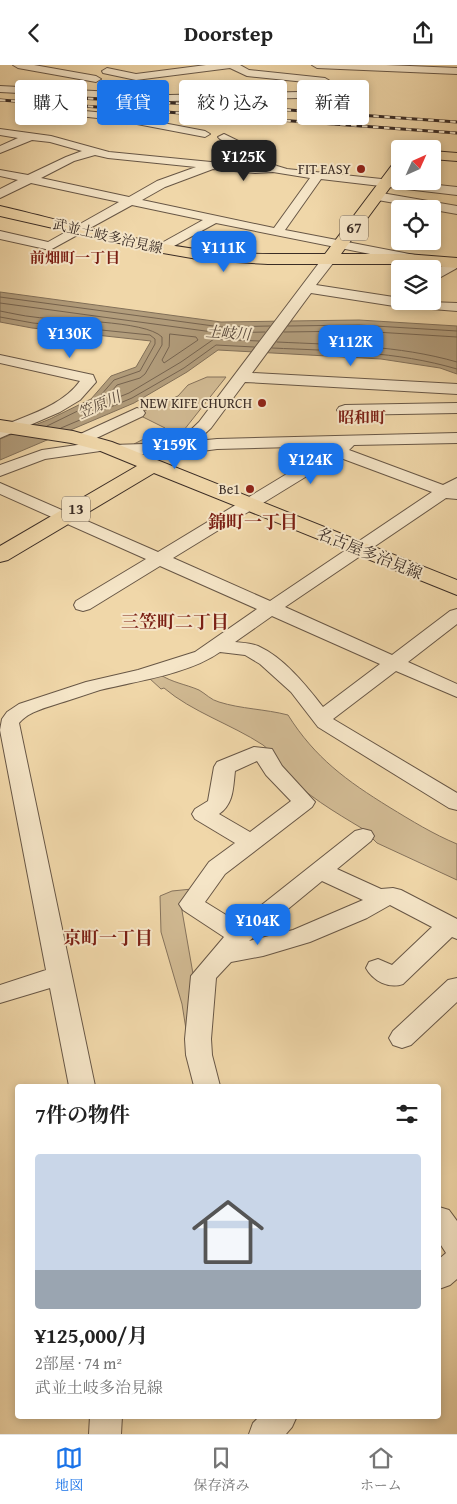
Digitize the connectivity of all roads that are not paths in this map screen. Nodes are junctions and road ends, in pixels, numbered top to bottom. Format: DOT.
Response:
graph roads {
  1 [pos="18,65"];
  2 [pos="84,65"];
  3 [pos="120,65"];
  4 [pos="231,65"];
  5 [pos="317,65"];
  6 [pos="356,70"];
  7 [pos="107,71"];
  8 [pos="457,71"];
  9 [pos="64,73"];
  10 [pos="247,73"];
  11 [pos="96,79"];
  12 [pos="49,80"];
  13 [pos="258,80"];
  14 [pos="322,80"];
  15 [pos="0,89"];
  16 [pos="15,89"];
  17 [pos="87,89"];
  18 [pos="87,94"];
  19 [pos="179,98"];
  20 [pos="0,132"];
  21 [pos="205,134"];
  22 [pos="34,136"];
  23 [pos="224,137"];
  24 [pos="0,150"];
  25 [pos="95,151"];
  26 [pos="253,151"];
  27 [pos="441,156"];
  28 [pos="457,157"];
  29 [pos="213,165"];
  30 [pos="273,169"];
  31 [pos="0,173"];
  32 [pos="318,175"];
  33 [pos="391,176"];
  34 [pos="29,180"];
  35 [pos="386,182"];
  36 [pos="457,191"];
  37 [pos="0,194"];
  38 [pos="376,197"];
  39 [pos="132,201"];
  40 [pos="457,210"];
  41 [pos="0,211"];
  42 [pos="215,219"];
  43 [pos="40,220"];
  44 [pos="81,229"];
  45 [pos="277,232"];
  46 [pos="4,236"];
  47 [pos="342,244"];
  48 [pos="163,248"];
  49 [pos="330,258"];
  50 [pos="420,260"];
  51 [pos="441,262"];
  52 [pos="457,263"];
  53 [pos="441,273"];
  54 [pos="307,290"];
  55 [pos="391,299"];
  56 [pos="441,305"];
  57 [pos="457,307"];
  58 [pos="0,359"];
  59 [pos="243,375"];
  60 [pos="375,384"];
  61 [pos="457,389"];
  62 [pos="457,408"];
  63 [pos="345,410"];
  64 [pos="137,413"];
  65 [pos="7,429"];
  66 [pos="78,438"];
  67 [pos="457,438"];
  68 [pos="343,446"];
  69 [pos="110,448"];
  70 [pos="181,448"];
  71 [pos="152,466"];
  72 [pos="0,471"];
  73 [pos="0,488"];
  74 [pos="453,490"];
  75 [pos="250,504"];
  76 [pos="63,516"];
  77 [pos="360,549"];
  78 [pos="0,555"];
  79 [pos="158,559"];
  80 [pos="457,588"];
  81 [pos="83,605"];
  82 [pos="271,609"];
  83 [pos="457,615"];
  84 [pos="218,646"];
  85 [pos="394,663"];
  86 [pos="457,691"];
  87 [pos="7,711"];
  88 [pos="321,718"];
  89 [pos="453,794"];
  90 [pos="363,836"];
  91 [pos="251,842"];
  92 [pos="319,870"];
  93 [pos="379,898"];
  94 [pos="453,928"];
  95 [pos="240,935"];
  96 [pos="222,954"];
  97 [pos="378,968"];
  98 [pos="60,975"];
  99 [pos="457,987"];
  100 [pos="0,994"];
  101 [pos="402,1038"];
  102 [pos="82,1084"];
  103 [pos="206,1084"];
  104 [pos="441,1222"];
  105 [pos="457,1245"];
  106 [pos="441,1251"];
  107 [pos="457,1253"];
  108 [pos="457,1262"];
  109 [pos="441,1275"];
  110 [pos="106,1419"];
  111 [pos="278,1419"];
  112 [pos="105,1434"];
  113 [pos="265,1434"];
  1 -- 9 [label="street"];
  2 -- 9 [label="street"];
  3 -- 7 [label="street"];
  4 -- 7 [label="street"];
  4 -- 10 [label="street"];
  5 -- 6 [label="street"];
  6 -- 8 [label="street"];
  7 -- 11 [label="street"];
  9 -- 11 [label="street"];
  9 -- 12 [label="street"];
  10 -- 13 [label="street"];
  10 -- 14 [label="street"];
  11 -- 17 [label="street"];
  15 -- 16 [label="street"];
  18 -- 19 [label="street"];
  20 -- 22 [label="street"];
  21 -- 22 [label="street"];
  22 -- 24 [label="street"];
  22 -- 25 [label="street"];
  23 -- 26 [label="street"];
  25 -- 29 [label="street"];
  25 -- 34 [label="street"];
  26 -- 29 [label="street"];
  26 -- 30 [label="street"];
  27 -- 28 [label="main road"];
  29 -- 30 [label="street"];
  29 -- 39 [label="street"];
  30 -- 32 [label="street"];
  31 -- 34 [label="street"];
  32 -- 35 [label="street"];
  32 -- 45 [label="street"];
  33 -- 35 [label="main road, 67"];
  34 -- 37 [label="street"];
  34 -- 39 [label="street"];
  35 -- 36 [label="street"];
  35 -- 38 [label="main road, 67"];
  38 -- 40 [label="street"];
  38 -- 47 [label="main road, 67"];
  39 -- 42 [label="street"];
  39 -- 44 [label="street"];
  41 -- 43 [label="main road, 武並土岐多治見線"];
  42 -- 45 [label="street"];
  42 -- 48 [label="street"];
  43 -- 44 [label="main road, 武並土岐多治見線"];
  43 -- 46 [label="street"];
  44 -- 46 [label="street"];
  44 -- 48 [label="main road, 武並土岐多治見線"];
  45 -- 47 [label="street"];
  47 -- 49 [label="main road, 67"];
  47 -- 50 [label="street"];
  48 -- 49 [label="main road, 武並土岐多治見線"];
  49 -- 50 [label="main road, 武並土岐多治見線"];
  49 -- 54 [label="street"];
  51 -- 52 [label="main road, 武並土岐多治見線"];
  52 -- 53 [label="street"];
  54 -- 55 [label="street"];
  54 -- 59 [label="street"];
  56 -- 57 [label="street"];
  58 -- 65 [label="street"];
  59 -- 60 [label="street"];
  59 -- 70 [label="street"];
  60 -- 61 [label="street"];
  60 -- 63 [label="street"];
  62 -- 63 [label="street"];
  63 -- 68 [label="street"];
  64 -- 66 [label="street"];
  65 -- 66 [label="main road, 名古屋多治見線"];
  66 -- 69 [label="main road, 名古屋多治見線"];
  67 -- 68 [label="street"];
  68 -- 70 [label="street"];
  68 -- 74 [label="street"];
  68 -- 75 [label="street"];
  69 -- 70 [label="street"];
  69 -- 71 [label="main road, 名古屋多治見線"];
  69 -- 72 [label="street"];
  70 -- 71 [label="street"];
  71 -- 75 [label="main road, 名古屋多治見線"];
  71 -- 76 [label="main road, 13"];
  73 -- 76 [label="street"];
  74 -- 77 [label="street"];
  75 -- 77 [label="main road, 名古屋多治見線"];
  75 -- 79 [label="street"];
  76 -- 78 [label="main road, 13"];
  76 -- 79 [label="street"];
  77 -- 80 [label="main road, 名古屋多治見線"];
  77 -- 82 [label="street"];
  79 -- 81 [label="street"];
  79 -- 82 [label="street"];
  82 -- 84 [label="street"];
  82 -- 85 [label="street"];
  83 -- 85 [label="street"];
  84 -- 87 [label="street"];
  84 -- 88 [label="street"];
  85 -- 86 [label="street"];
  85 -- 88 [label="street"];
  87 -- 98 [label="street"];
  88 -- 89 [label="street"];
  90 -- 92 [label="street"];
  91 -- 95 [label="street"];
  92 -- 93 [label="street"];
  92 -- 95 [label="street"];
  93 -- 94 [label="street"];
  93 -- 96 [label="street"];
  94 -- 97 [label="street"];
  95 -- 96 [label="street"];
  96 -- 103 [label="street"];
  98 -- 100 [label="street"];
  98 -- 102 [label="street"];
  99 -- 101 [label="street"];
  104 -- 105 [label="street"];
  106 -- 107 [label="street"];
  108 -- 109 [label="street"];
  110 -- 112 [label="street"];
  111 -- 113 [label="street"];
}
